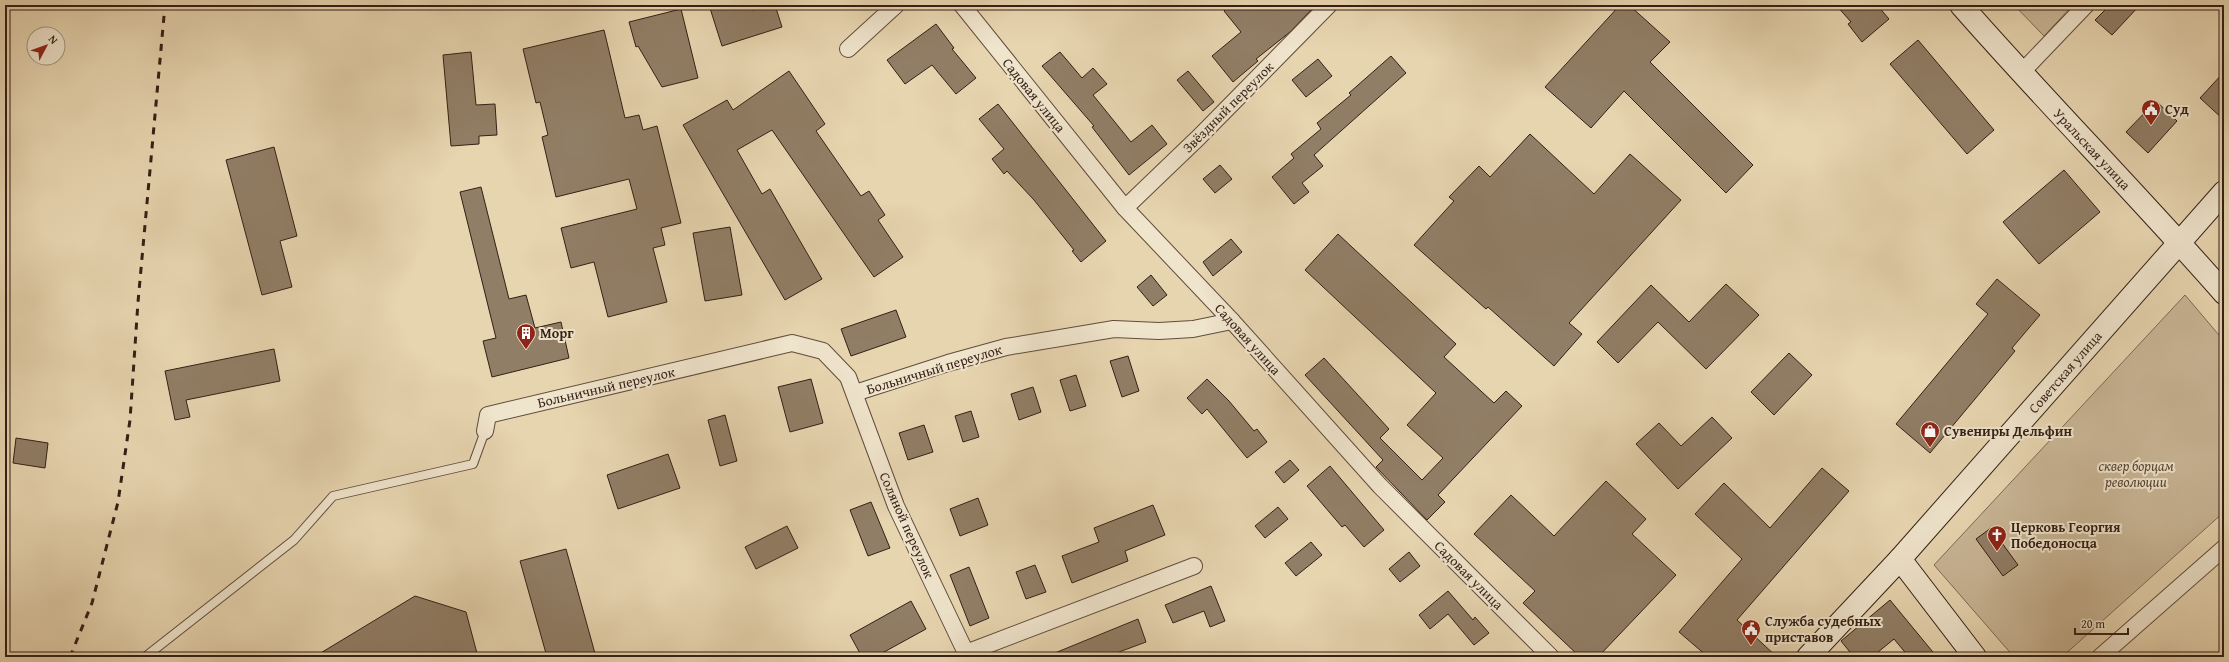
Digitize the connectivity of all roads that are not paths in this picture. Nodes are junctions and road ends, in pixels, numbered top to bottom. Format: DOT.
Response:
graph roads {
  1 [pos="896,5"];
  2 [pos="962,5"];
  3 [pos="1329,5"];
  4 [pos="1961,5"];
  5 [pos="2086,5"];
  6 [pos="848,49"];
  7 [pos="2021,73"];
  8 [pos="2224,192"];
  9 [pos="1125,208"];
  10 [pos="2179,242"];
  11 [pos="2224,293"];
  12 [pos="1232,322"];
  13 [pos="855,394"];
  14 [pos="485,430"];
  15 [pos="2224,548"];
  16 [pos="1900,559"];
  17 [pos="1194,566"];
  18 [pos="964,656"];
  19 [pos="145,657"];
  20 [pos="1551,657"];
  21 [pos="1808,657"];
  22 [pos="1975,657"];
  23 [pos="2100,657"];
  1 -- 6 [label="street"];
  2 -- 9 [label="street, Садовая улица"];
  3 -- 9 [label="street, Звёздный переулок"];
  4 -- 7 [label="street, Уральская улица"];
  5 -- 7 [label="street"];
  7 -- 10 [label="street, Уральская улица"];
  8 -- 10 [label="street, Советская улица"];
  9 -- 12 [label="street, Садовая улица"];
  10 -- 11 [label="street, Уральская улица"];
  10 -- 16 [label="street, Советская улица"];
  12 -- 13 [label="street, Больничный переулок"];
  12 -- 20 [label="street, Садовая улица"];
  13 -- 14 [label="street, Больничный переулок"];
  13 -- 18 [label="street, Соляной переулок"];
  14 -- 19 [label="lane"];
  15 -- 23 [label="street"];
  16 -- 21 [label="street, Советская улица"];
  16 -- 22 [label="street"];
  17 -- 18 [label="street, Соляной переулок"];
}
